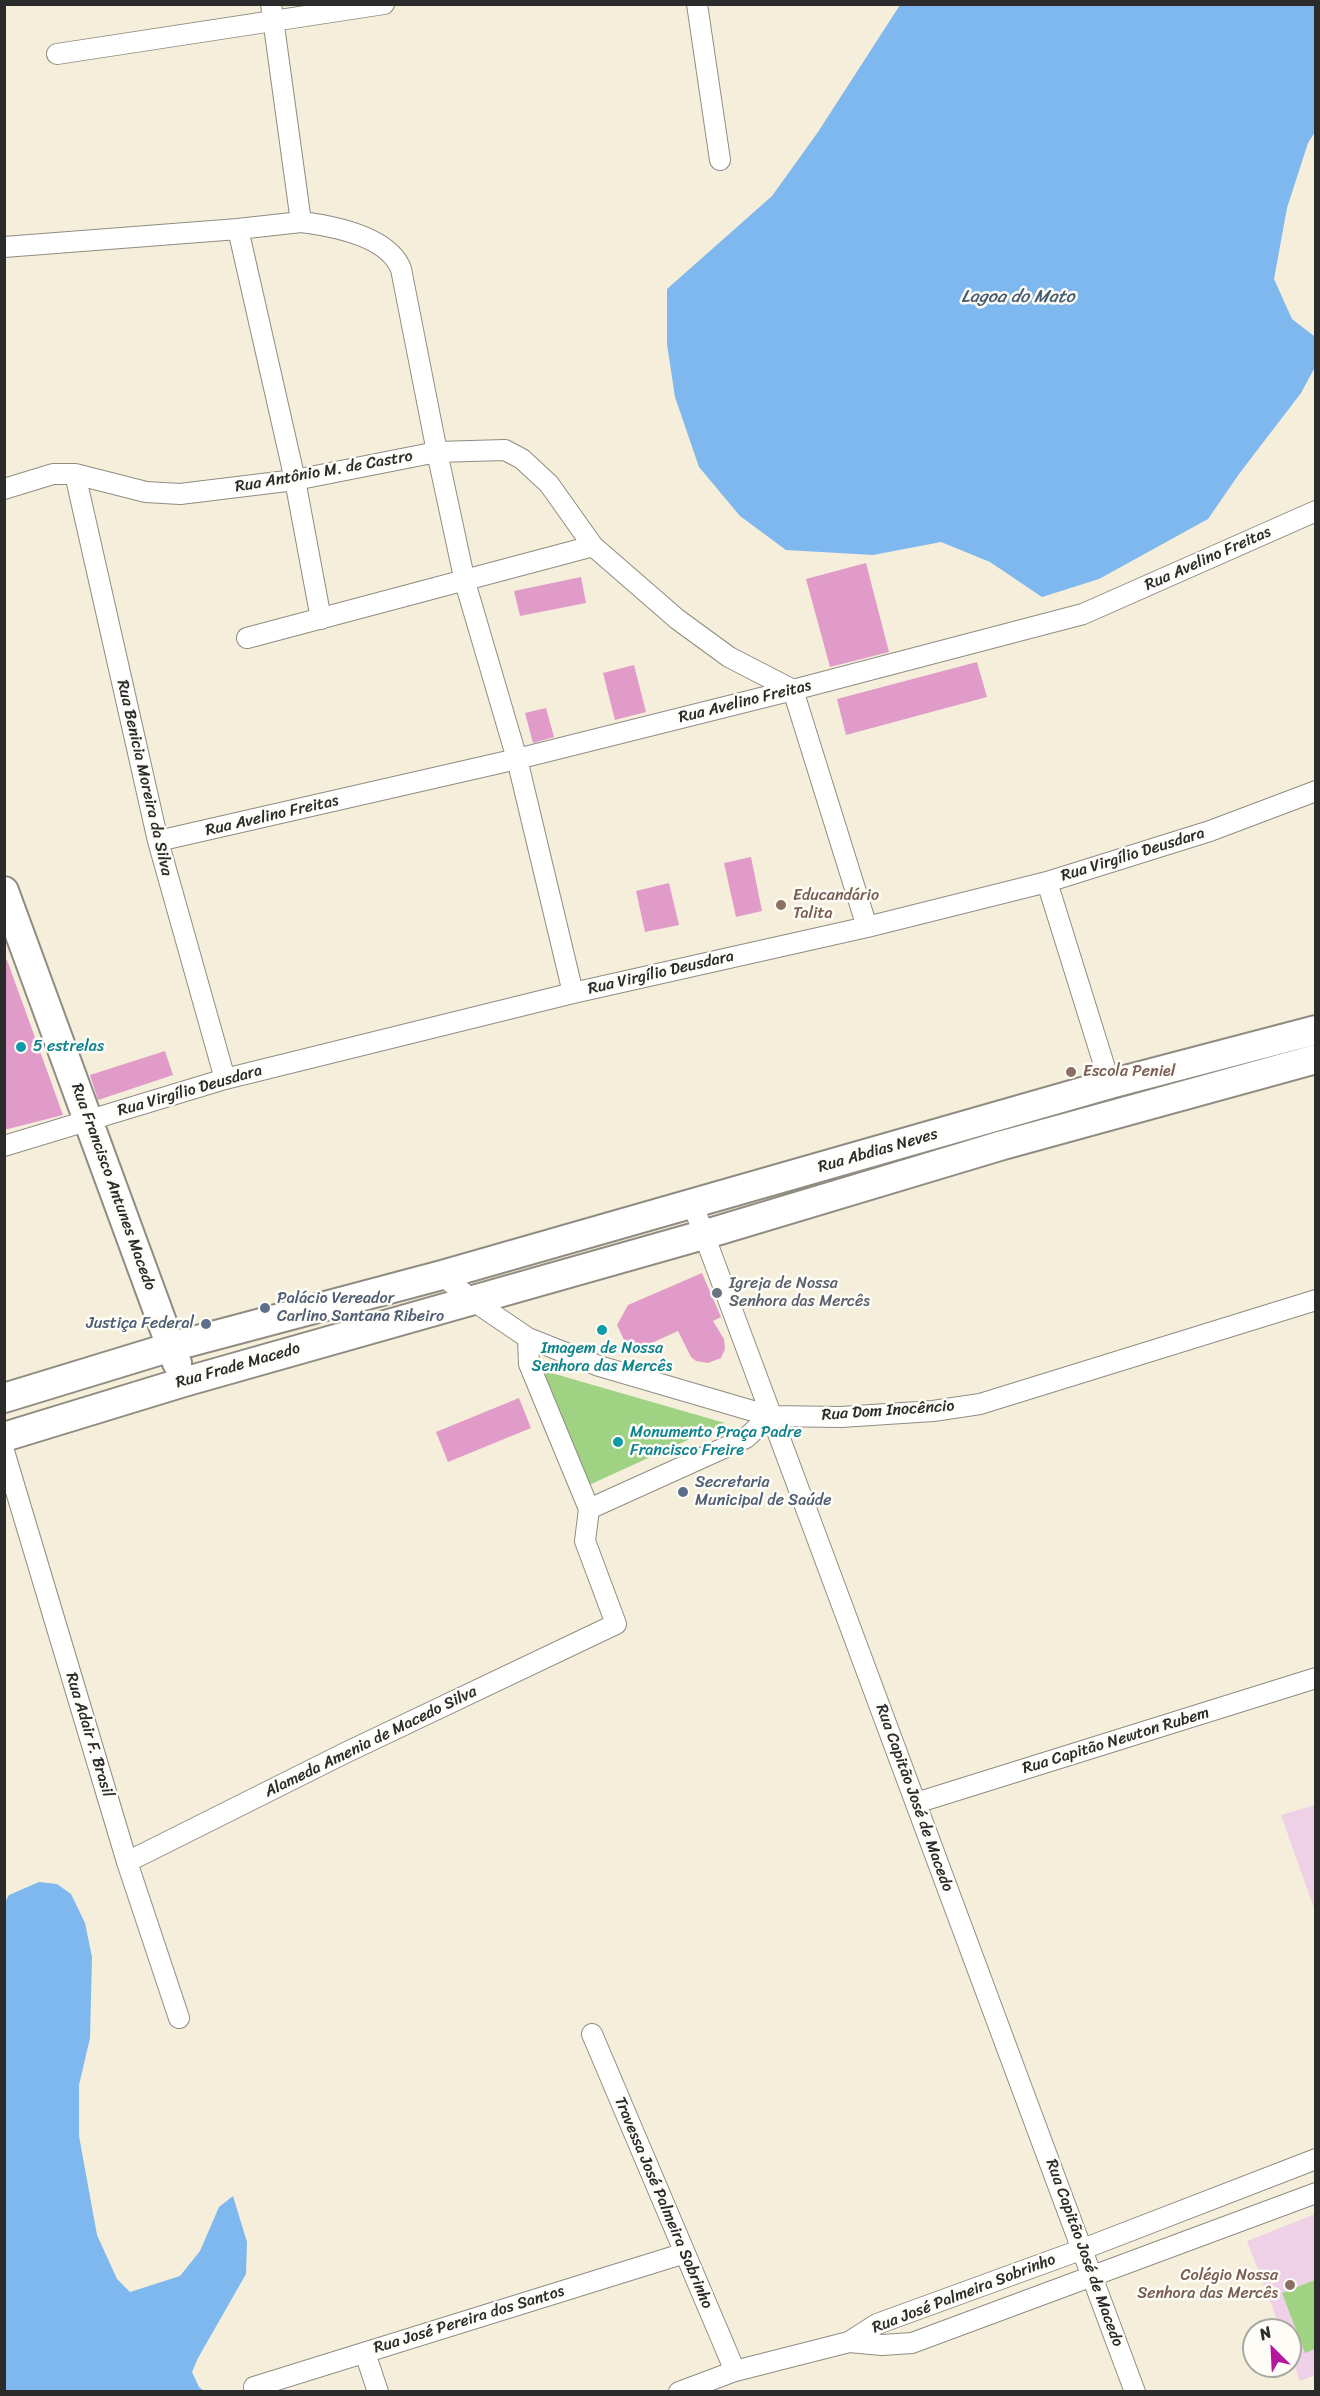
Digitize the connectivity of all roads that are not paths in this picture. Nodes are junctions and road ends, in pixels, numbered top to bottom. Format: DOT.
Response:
graph roads {
  1 [pos="384,4"];
  2 [pos="697,4"];
  3 [pos="272,13"];
  4 [pos="57,54"];
  5 [pos="720,160"];
  6 [pos="301,222"];
  7 [pos="238,229"];
  8 [pos="4,247"];
  9 [pos="437,452"];
  10 [pos="75,474"];
  11 [pos="295,480"];
  12 [pos="4,489"];
  13 [pos="1316,511"];
  14 [pos="593,546"];
  15 [pos="465,582"];
  16 [pos="321,619"];
  17 [pos="247,638"];
  18 [pos="793,690"];
  19 [pos="517,759"];
  20 [pos="1316,792"];
  21 [pos="158,841"];
  22 [pos="1047,882"];
  23 [pos="4,891"];
  24 [pos="867,927"];
  25 [pos="573,993"];
  26 [pos="1316,1030"];
  27 [pos="1316,1059"];
  28 [pos="225,1079"];
  29 [pos="1110,1084"];
  30 [pos="996,1117"];
  31 [pos="88,1120"];
  32 [pos="1003,1145"];
  33 [pos="4,1146"];
  34 [pos="693,1205"];
  35 [pos="703,1235"];
  36 [pos="442,1275"];
  37 [pos="472,1300"];
  38 [pos="1316,1300"];
  39 [pos="528,1338"];
  40 [pos="171,1347"];
  41 [pos="184,1382"];
  42 [pos="4,1398"];
  43 [pos="770,1416"];
  44 [pos="4,1437"];
  45 [pos="4,1451"];
  46 [pos="589,1509"];
  47 [pos="1316,1678"];
  48 [pos="916,1803"];
  49 [pos="126,1862"];
  50 [pos="179,2018"];
  51 [pos="592,2034"];
  52 [pos="1312,2158"];
  53 [pos="1315,2193"];
  54 [pos="1098,2234"];
  55 [pos="1083,2249"];
  56 [pos="684,2253"];
  57 [pos="1094,2277"];
  58 [pos="849,2342"];
  59 [pos="366,2353"];
  60 [pos="735,2371"];
  61 [pos="254,2387"];
  62 [pos="378,2391"];
  63 [pos="679,2391"];
  64 [pos="1135,2391"];
  1 -- 3 [label="street"];
  2 -- 5 [label="street"];
  3 -- 4 [label="street"];
  3 -- 6 [label="street"];
  6 -- 7 [label="street"];
  6 -- 9 [label="street"];
  7 -- 8 [label="street"];
  7 -- 11 [label="street"];
  9 -- 11 [label="street, Rua Antônio M. de Castro"];
  9 -- 14 [label="street, Rua Antônio M. de Castro"];
  9 -- 15 [label="street"];
  10 -- 11 [label="street, Rua Antônio M. de Castro"];
  10 -- 12 [label="street, Rua Antônio M. de Castro"];
  10 -- 21 [label="street, Rua Benicia Moreira da Silva"];
  11 -- 16 [label="street"];
  13 -- 18 [label="street, Rua Avelino Freitas"];
  14 -- 15 [label="street"];
  14 -- 18 [label="street"];
  15 -- 16 [label="street"];
  15 -- 19 [label="street"];
  16 -- 17 [label="street"];
  18 -- 19 [label="street, Rua Avelino Freitas"];
  18 -- 24 [label="street"];
  19 -- 21 [label="street, Rua Avelino Freitas"];
  19 -- 25 [label="street"];
  20 -- 22 [label="street, Rua Virgílio Deusdara"];
  21 -- 28 [label="street, Rua Benicia Moreira da Silva"];
  22 -- 24 [label="street, Rua Virgílio Deusdara"];
  22 -- 29 [label="street"];
  23 -- 31 [label="main road, Rua Francisco Antunes Macedo"];
  24 -- 25 [label="street, Rua Virgílio Deusdara"];
  25 -- 28 [label="street, Rua Virgílio Deusdara"];
  26 -- 29 [label="main road, Rua Abdias Neves"];
  27 -- 32 [label="main road, Rua Abdias Neves"];
  28 -- 31 [label="street, Rua Virgílio Deusdara"];
  29 -- 30 [label="main road, Rua Abdias Neves"];
  30 -- 32 [label="main road"];
  30 -- 34 [label="main road, Rua Abdias Neves"];
  31 -- 33 [label="street, Rua Virgílio Deusdara"];
  31 -- 40 [label="main road, Rua Francisco Antunes Macedo"];
  32 -- 35 [label="main road, Rua Abdias Neves"];
  34 -- 35 [label="street, Rua Capitão José de Macedo"];
  34 -- 36 [label="main road, Rua Abdias Neves"];
  35 -- 37 [label="main road, Rua Abdias Neves"];
  35 -- 43 [label="street, Rua Capitão José de Macedo"];
  36 -- 37 [label="street, Rua Dom Inocêncio"];
  36 -- 40 [label="main road"];
  37 -- 39 [label="street, Rua Dom Inocêncio"];
  37 -- 41 [label="main road, Rua Frade Macedo"];
  38 -- 43 [label="street, Rua Dom Inocêncio"];
  39 -- 43 [label="street, Rua Dom Inocêncio"];
  39 -- 46 [label="street"];
  40 -- 41 [label="main road, Rua Francisco Antunes Macedo"];
  40 -- 42 [label="main road"];
  41 -- 44 [label="main road, Rua Frade Macedo"];
  43 -- 46 [label="street"];
  43 -- 48 [label="street, Rua Capitão José de Macedo"];
  45 -- 49 [label="street, Rua Adair F. Brasil"];
  46 -- 49 [label="street, Alameda Amenia de Macedo Silva"];
  47 -- 48 [label="street, Rua Capitão Newton Rubem"];
  48 -- 55 [label="street, Rua Capitão José de Macedo"];
  49 -- 50 [label="street, Rua Adair F. Brasil"];
  51 -- 56 [label="street, Travessa José Palmeira Sobrinho"];
  52 -- 53 [label="street"];
  52 -- 54 [label="street"];
  52 -- 55 [label="street, Rua José Palmeira Sobrinho"];
  53 -- 57 [label="street, Rua José Palmeira Sobrinho"];
  55 -- 57 [label="street, Rua Capitão José de Macedo"];
  55 -- 58 [label="street, Rua José Palmeira Sobrinho"];
  56 -- 59 [label="street, Rua José Pereira dos Santos"];
  56 -- 60 [label="street, Travessa José Palmeira Sobrinho"];
  57 -- 58 [label="street, Rua José Palmeira Sobrinho"];
  57 -- 64 [label="street, Rua Capitão José de Macedo"];
  58 -- 60 [label="street, Rua José Palmeira Sobrinho"];
  59 -- 61 [label="street, Rua José Pereira dos Santos"];
  59 -- 62 [label="street"];
  60 -- 63 [label="street, Rua José Palmeira Sobrinho"];
}
